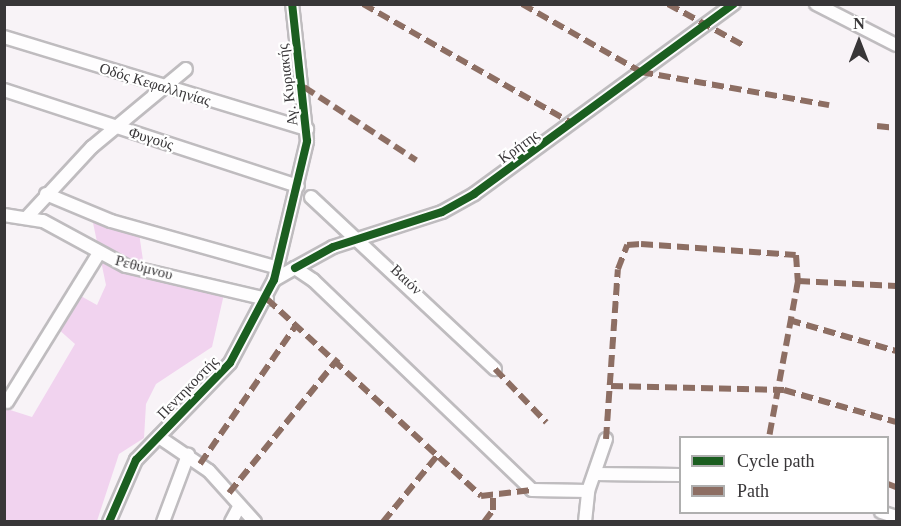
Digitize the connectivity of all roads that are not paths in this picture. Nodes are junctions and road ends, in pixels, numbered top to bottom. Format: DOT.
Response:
graph roads {
  1 [pos="292,4"];
  2 [pos="734,4"];
  3 [pos="816,4"];
  4 [pos="4,37"];
  5 [pos="897,45"];
  6 [pos="186,69"];
  7 [pos="160,87"];
  8 [pos="4,90"];
  9 [pos="113,128"];
  10 [pos="307,129"];
  11 [pos="298,186"];
  12 [pos="46,194"];
  13 [pos="311,197"];
  14 [pos="4,215"];
  15 [pos="28,216"];
  16 [pos="358,237"];
  17 [pos="99,253"];
  18 [pos="295,268"];
  19 [pos="276,274"];
  20 [pos="267,299"];
  21 [pos="495,369"];
  22 [pos="7,402"];
  23 [pos="159,437"];
  24 [pos="606,439"];
  25 [pos="188,454"];
  26 [pos="596,474"];
  27 [pos="679,475"];
  28 [pos="588,491"];
  29 [pos="239,507"];
  30 [pos="109,522"];
  31 [pos="163,522"];
  32 [pos="231,522"];
  33 [pos="255,522"];
  34 [pos="585,522"];
  1 -- 10 [label="street, Αγ. Κυριακής"];
  2 -- 16 [label="street, Κρήτης"];
  3 -- 5 [label="street"];
  4 -- 7 [label="street, Οδός Κεφαλληνίας"];
  6 -- 7 [label="street"];
  7 -- 9 [label="street"];
  7 -- 10 [label="street, Οδός Κεφαλληνίας"];
  8 -- 9 [label="street, Φυγούς"];
  9 -- 11 [label="street, Φυγούς"];
  9 -- 12 [label="street"];
  10 -- 11 [label="street, Αγ. Κυριακής"];
  11 -- 19 [label="street, Αγ. Κυριακής"];
  12 -- 15 [label="street"];
  12 -- 19 [label="street"];
  13 -- 16 [label="street, Βαιόν"];
  14 -- 15 [label="street"];
  15 -- 17 [label="street, Ρεθύμνου"];
  16 -- 18 [label="street, Κρήτης"];
  16 -- 21 [label="street, Βαιόν"];
  17 -- 20 [label="street, Ρεθύμνου"];
  17 -- 22 [label="street"];
  18 -- 19 [label="street, Κρήτης"];
  18 -- 28 [label="street"];
  19 -- 20 [label="street, Πεντηκοστής"];
  20 -- 23 [label="street, Πεντηκοστής"];
  23 -- 25 [label="street"];
  23 -- 30 [label="street, Πεντηκοστής"];
  24 -- 26 [label="street"];
  25 -- 29 [label="street"];
  25 -- 31 [label="street"];
  26 -- 27 [label="street"];
  26 -- 28 [label="street"];
  28 -- 34 [label="street"];
  29 -- 32 [label="street"];
  29 -- 33 [label="street"];
}
